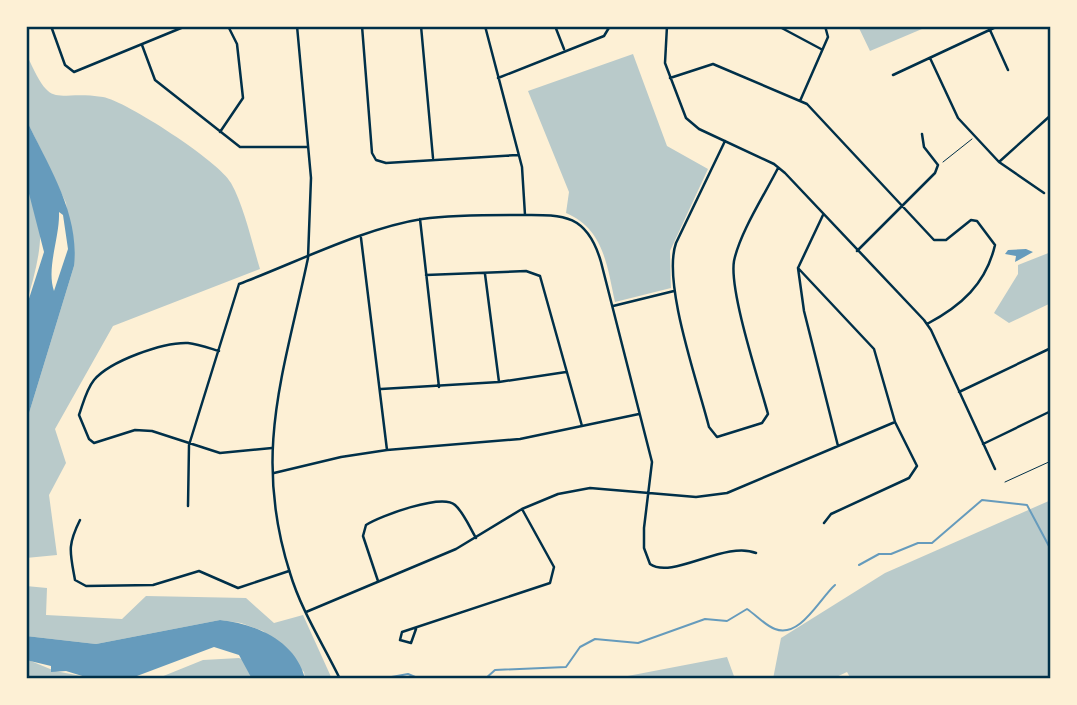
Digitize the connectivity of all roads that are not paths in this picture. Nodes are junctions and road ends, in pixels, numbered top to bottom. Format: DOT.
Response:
graph roads {
  1 [pos="51,26"];
  2 [pos="186,26"];
  3 [pos="228,26"];
  4 [pos="298,26"];
  5 [pos="362,26"];
  6 [pos="421,26"];
  7 [pos="485,26"];
  8 [pos="555,26"];
  9 [pos="610,26"];
  10 [pos="667,26"];
  11 [pos="778,26"];
  12 [pos="825,26"];
  13 [pos="998,26"];
  14 [pos="990,30"];
  15 [pos="142,45"];
  16 [pos="565,50"];
  17 [pos="822,50"];
  18 [pos="930,58"];
  19 [pos="1008,70"];
  20 [pos="893,75"];
  21 [pos="498,78"];
  22 [pos="670,78"];
  23 [pos="800,101"];
  24 [pos="1051,115"];
  25 [pos="219,133"];
  26 [pos="922,134"];
  27 [pos="725,141"];
  28 [pos="309,147"];
  29 [pos="518,155"];
  30 [pos="433,158"];
  31 [pos="999,162"];
  32 [pos="778,167"];
  33 [pos="1044,193"];
  34 [pos="900,206"];
  35 [pos="823,214"];
  36 [pos="525,215"];
  37 [pos="420,219"];
  38 [pos="361,237"];
  39 [pos="857,251"];
  40 [pos="308,258"];
  41 [pos="798,268"];
  42 [pos="485,274"];
  43 [pos="426,275"];
  44 [pos="675,291"];
  45 [pos="613,306"];
  46 [pos="927,324"];
  47 [pos="1051,348"];
  48 [pos="219,351"];
  49 [pos="566,372"];
  50 [pos="499,382"];
  51 [pos="439,387"];
  52 [pos="381,389"];
  53 [pos="959,392"];
  54 [pos="1051,411"];
  55 [pos="639,414"];
  56 [pos="895,422"];
  57 [pos="582,426"];
  58 [pos="983,444"];
  59 [pos="189,445"];
  60 [pos="838,446"];
  61 [pos="272,448"];
  62 [pos="387,450"];
  63 [pos="995,469"];
  64 [pos="272,474"];
  65 [pos="649,492"];
  66 [pos="188,506"];
  67 [pos="522,509"];
  68 [pos="80,520"];
  69 [pos="824,523"];
  70 [pos="476,538"];
  71 [pos="756,553"];
  72 [pos="289,571"];
  73 [pos="378,582"];
  74 [pos="306,612"];
  75 [pos="416,629"];
  76 [pos="341,679"];
  1 -- 15 [label="street"];
  2 -- 15 [label="street"];
  3 -- 25 [label="street"];
  4 -- 28 [label="street"];
  5 -- 30 [label="street"];
  6 -- 30 [label="street"];
  7 -- 21 [label="street"];
  8 -- 16 [label="street"];
  9 -- 16 [label="street"];
  10 -- 22 [label="street"];
  11 -- 17 [label="street"];
  12 -- 17 [label="street"];
  13 -- 14 [label="street"];
  14 -- 18 [label="street"];
  14 -- 19 [label="street"];
  15 -- 25 [label="street"];
  16 -- 21 [label="street"];
  17 -- 23 [label="street"];
  18 -- 20 [label="street"];
  18 -- 31 [label="street"];
  21 -- 29 [label="street"];
  22 -- 23 [label="street"];
  22 -- 27 [label="street"];
  23 -- 34 [label="street"];
  24 -- 31 [label="street"];
  25 -- 28 [label="street"];
  26 -- 34 [label="street"];
  27 -- 32 [label="street"];
  27 -- 44 [label="street"];
  28 -- 40 [label="street"];
  29 -- 30 [label="street"];
  29 -- 36 [label="street"];
  31 -- 33 [label="street"];
  32 -- 35 [label="street"];
  32 -- 44 [label="street"];
  34 -- 39 [label="street"];
  34 -- 46 [label="street"];
  35 -- 39 [label="street"];
  35 -- 41 [label="street"];
  36 -- 37 [label="street"];
  36 -- 45 [label="street"];
  37 -- 38 [label="street"];
  37 -- 43 [label="street"];
  38 -- 40 [label="street"];
  38 -- 52 [label="street"];
  39 -- 46 [label="street"];
  40 -- 48 [label="street"];
  40 -- 61 [label="street"];
  41 -- 56 [label="street"];
  41 -- 60 [label="street"];
  42 -- 43 [label="street"];
  42 -- 49 [label="street"];
  42 -- 50 [label="street"];
  43 -- 51 [label="street"];
  44 -- 45 [label="street"];
  45 -- 55 [label="street"];
  46 -- 53 [label="street"];
  47 -- 53 [label="street"];
  48 -- 59 [label="street"];
  48 -- 59 [label="street"];
  49 -- 50 [label="street"];
  49 -- 57 [label="street"];
  50 -- 51 [label="street"];
  51 -- 52 [label="street"];
  52 -- 62 [label="street"];
  53 -- 58 [label="street"];
  54 -- 58 [label="street"];
  55 -- 57 [label="street"];
  55 -- 65 [label="street"];
  56 -- 60 [label="street"];
  56 -- 69 [label="street"];
  57 -- 62 [label="street"];
  58 -- 63 [label="street"];
  59 -- 61 [label="street"];
  59 -- 66 [label="street"];
  60 -- 65 [label="street"];
  61 -- 64 [label="street"];
  62 -- 64 [label="street"];
  64 -- 72 [label="street"];
  65 -- 67 [label="street"];
  65 -- 71 [label="street"];
  67 -- 70 [label="street"];
  67 -- 75 [label="street"];
  68 -- 72 [label="street"];
  70 -- 73 [label="street"];
  70 -- 73 [label="street"];
  72 -- 74 [label="street"];
  73 -- 74 [label="street"];
  74 -- 76 [label="street"];
  75 -- 75 [label="street"];
}
